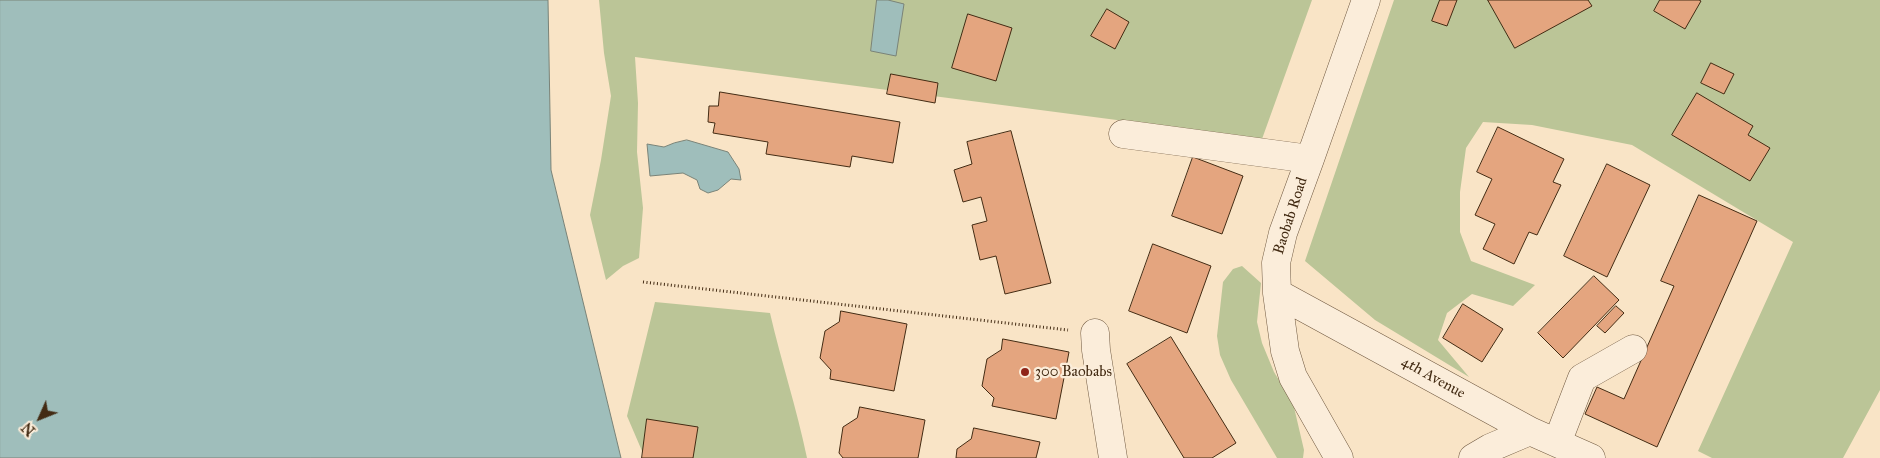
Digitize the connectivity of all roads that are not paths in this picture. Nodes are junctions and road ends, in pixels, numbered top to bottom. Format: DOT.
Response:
graph roads {
  1 [pos="1366,0"];
  2 [pos="1123,134"];
  3 [pos="1310,159"];
  4 [pos="1276,293"];
  5 [pos="1096,333"];
  6 [pos="1633,349"];
  7 [pos="1530,431"];
  8 [pos="1557,443"];
  9 [pos="1113,458"];
  10 [pos="1339,458"];
  11 [pos="1473,458"];
  12 [pos="1591,458"];
  1 -- 3 [label="street, Baobab Road"];
  2 -- 3 [label="street"];
  3 -- 4 [label="street, Baobab Road"];
  4 -- 7 [label="street, 4th Avenue"];
  4 -- 10 [label="street, Baobab Road"];
  5 -- 9 [label="street"];
  6 -- 8 [label="street"];
  7 -- 8 [label="street, 4th Avenue"];
  7 -- 11 [label="street"];
  8 -- 12 [label="street, 4th Avenue"];
}
